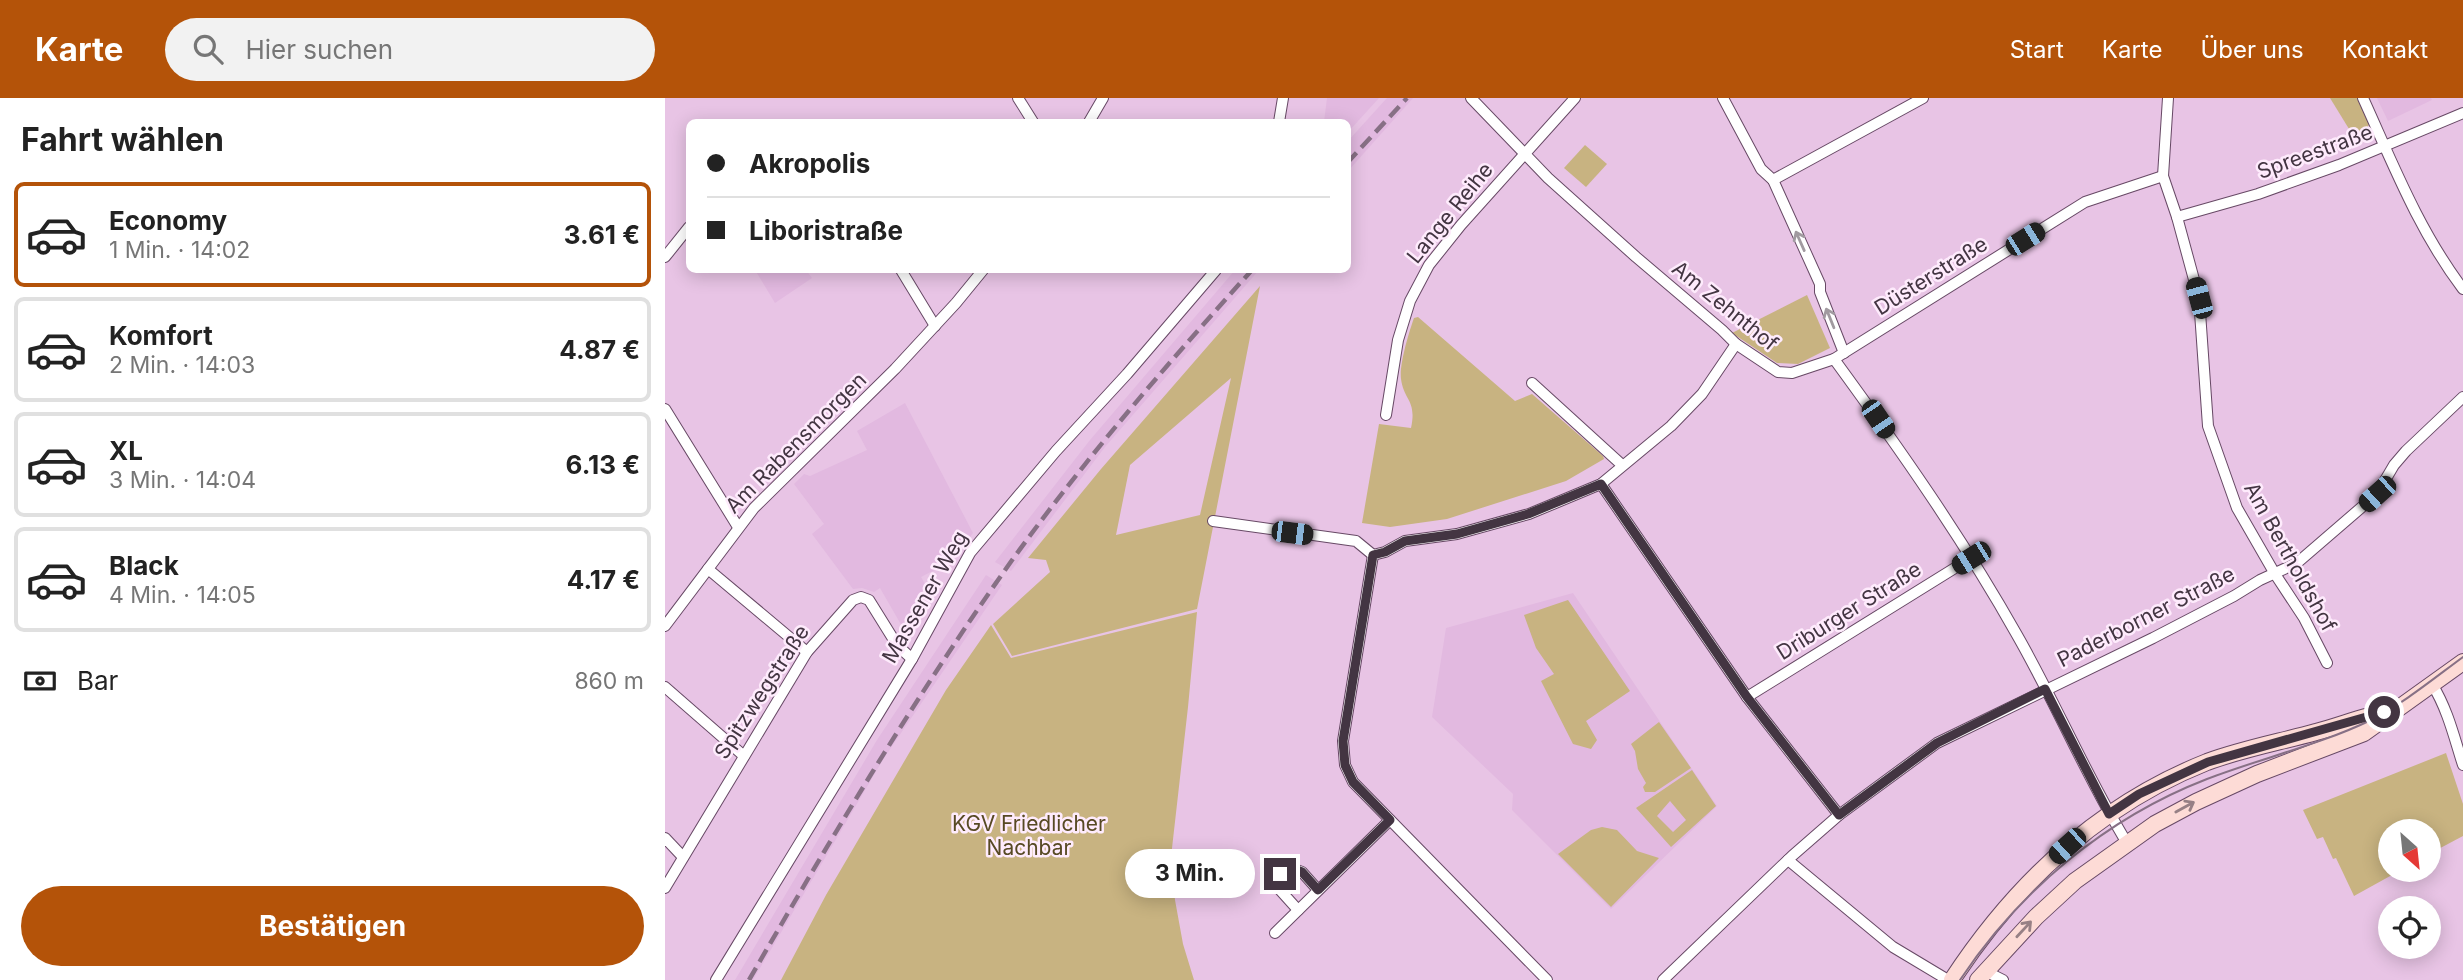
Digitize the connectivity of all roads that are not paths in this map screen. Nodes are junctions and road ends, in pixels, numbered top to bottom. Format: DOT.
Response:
graph roads {
  1 [pos="1018,98"];
  2 [pos="1103,98"];
  3 [pos="1283,98"];
  4 [pos="1471,98"];
  5 [pos="1575,98"];
  6 [pos="1723,98"];
  7 [pos="1923,98"];
  8 [pos="2168,98"];
  9 [pos="2363,98"];
  10 [pos="2463,113"];
  11 [pos="1031,119"];
  12 [pos="1091,119"];
  13 [pos="1280,119"];
  14 [pos="2385,147"];
  15 [pos="1523,154"];
  16 [pos="2163,176"];
  17 [pos="1773,180"];
  18 [pos="2177,217"];
  19 [pos="686,231"];
  20 [pos="665,257"];
  21 [pos="903,273"];
  22 [pos="980,273"];
  23 [pos="1213,273"];
  24 [pos="2463,289"];
  25 [pos="935,326"];
  26 [pos="1736,344"];
  27 [pos="1844,352"];
  28 [pos="1834,359"];
  29 [pos="1532,383"];
  30 [pos="2463,397"];
  31 [pos="665,409"];
  32 [pos="1386,415"];
  33 [pos="1622,465"];
  34 [pos="1601,484"];
  35 [pos="1213,521"];
  36 [pos="738,527"];
  37 [pos="1373,555"];
  38 [pos="1971,558"];
  39 [pos="708,569"];
  40 [pos="2275,574"];
  41 [pos="665,626"];
  42 [pos="807,652"];
  43 [pos="912,659"];
  44 [pos="2463,662"];
  45 [pos="2327,663"];
  46 [pos="2432,684"];
  47 [pos="665,687"];
  48 [pos="2045,689"];
  49 [pos="1747,697"];
  50 [pos="2393,710"];
  51 [pos="744,756"];
  52 [pos="2463,765"];
  53 [pos="2109,814"];
  54 [pos="1839,815"];
  55 [pos="1390,820"];
  56 [pos="665,838"];
  57 [pos="2126,843"];
  58 [pos="683,857"];
  59 [pos="1788,860"];
  60 [pos="665,888"];
  61 [pos="1318,890"];
  62 [pos="1298,910"];
  63 [pos="1275,933"];
  64 [pos="1982,976"];
  65 [pos="716,980"];
  66 [pos="1547,980"];
  67 [pos="1663,980"];
  68 [pos="1950,980"];
  69 [pos="2003,980"];
  1 -- 11 [label="street"];
  2 -- 12 [label="street"];
  3 -- 13 [label="street"];
  4 -- 15 [label="street, Am Zehnthof"];
  5 -- 15 [label="street, Lange Reihe"];
  6 -- 17 [label="street"];
  7 -- 17 [label="street"];
  8 -- 16 [label="street, Am Bertholdshof"];
  9 -- 14 [label="street"];
  10 -- 14 [label="street, Spreestraße"];
  14 -- 18 [label="street, Spreestraße"];
  14 -- 24 [label="street"];
  15 -- 26 [label="street, Am Zehnthof"];
  15 -- 32 [label="street, Lange Reihe"];
  16 -- 18 [label="street, Am Bertholdshof"];
  16 -- 27 [label="street, Düsterstraße"];
  27 -- 17 [label="street, one-way"];
  18 -- 40 [label="street, Am Bertholdshof"];
  19 -- 20 [label="street"];
  21 -- 25 [label="street"];
  22 -- 25 [label="street, Am Rabensmorgen"];
  23 -- 43 [label="street, Massener Weg"];
  25 -- 36 [label="street, Am Rabensmorgen"];
  26 -- 28 [label="street, Am Zehnthof"];
  26 -- 33 [label="street"];
  27 -- 28 [label="street, Düsterstraße"];
  28 -- 38 [label="street"];
  29 -- 33 [label="street"];
  30 -- 40 [label="street, Paderborner Straße"];
  31 -- 36 [label="street"];
  33 -- 34 [label="street"];
  34 -- 37 [label="street"];
  34 -- 49 [label="street"];
  35 -- 37 [label="street"];
  36 -- 39 [label="street, Am Rabensmorgen"];
  37 -- 55 [label="street"];
  38 -- 48 [label="street"];
  38 -- 49 [label="street, Driburger Straße"];
  39 -- 41 [label="street, Am Rabensmorgen"];
  39 -- 42 [label="street"];
  40 -- 45 [label="street, Am Bertholdshof"];
  40 -- 48 [label="street, Paderborner Straße"];
  42 -- 43 [label="street, Spitzwegstraße"];
  42 -- 51 [label="street, Spitzwegstraße"];
  43 -- 65 [label="street, Massener Weg"];
  44 -- 46 [label="main road"];
  46 -- 50 [label="main road"];
  46 -- 52 [label="street"];
  47 -- 51 [label="street"];
  48 -- 53 [label="street"];
  48 -- 54 [label="street, Paderborner Straße"];
  49 -- 54 [label="street"];
  50 -- 53 [label="main road"];
  57 -- 50 [label="main road, one-way"];
  51 -- 58 [label="street, Spitzwegstraße"];
  53 -- 57 [label="street"];
  53 -- 68 [label="main road"];
  54 -- 59 [label="street, Paderborner Straße"];
  55 -- 61 [label="street"];
  55 -- 66 [label="street"];
  56 -- 58 [label="street"];
  64 -- 57 [label="main road, one-way"];
  58 -- 60 [label="street, Spitzwegstraße"];
  59 -- 67 [label="street, Paderborner Straße"];
  59 -- 68 [label="street"];
  61 -- 62 [label="street"];
  61 -- 62 [label="street"];
  62 -- 63 [label="street"];
  64 -- 69 [label="street"];
}
